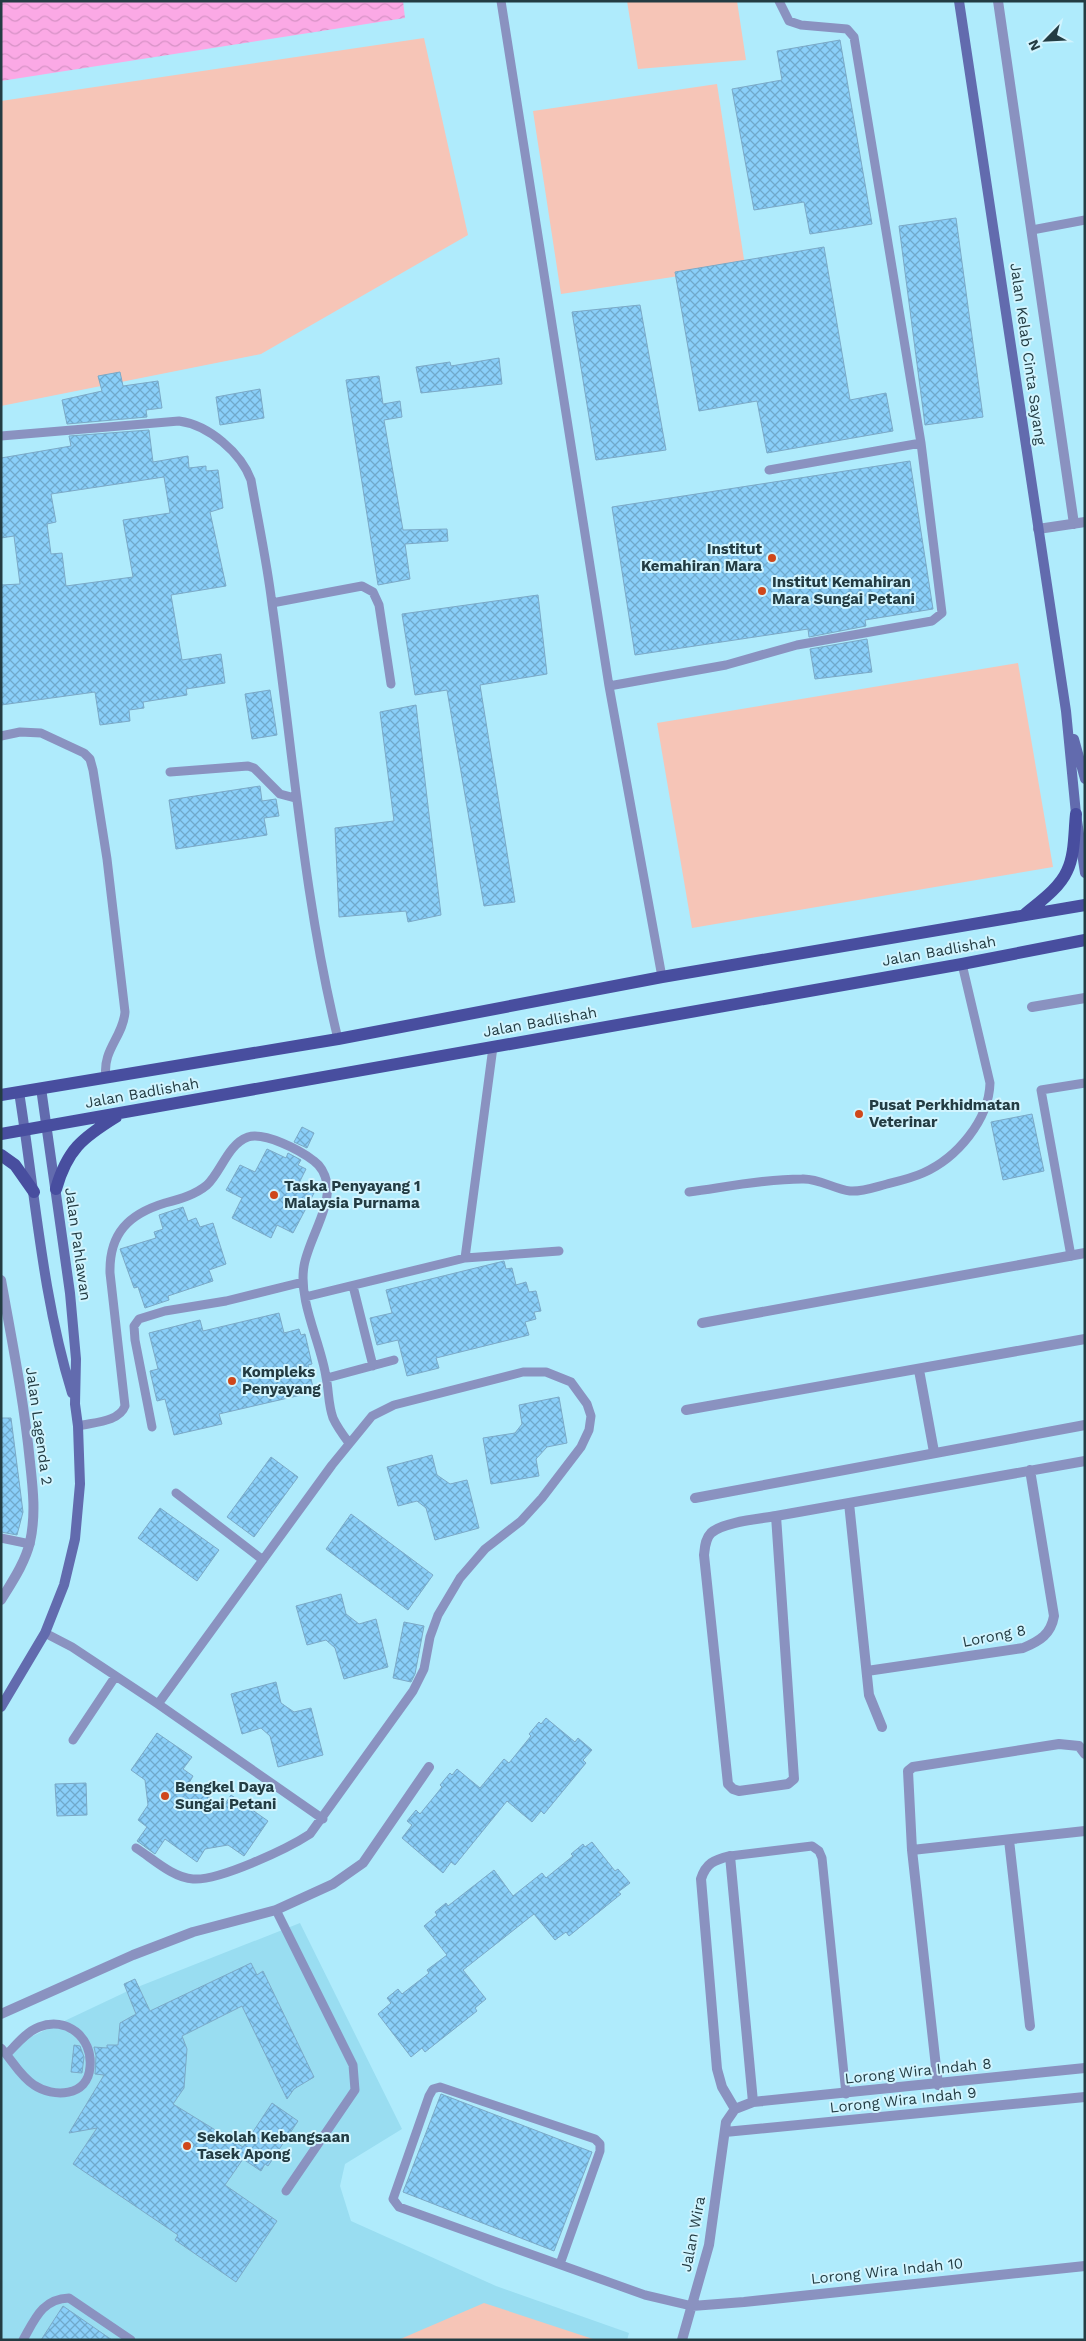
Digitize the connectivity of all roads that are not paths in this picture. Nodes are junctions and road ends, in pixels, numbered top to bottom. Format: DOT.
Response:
graph roads {
  1 [pos="501,1"];
  2 [pos="779,1"];
  3 [pos="960,1"];
  4 [pos="998,1"];
  5 [pos="1085,220"];
  6 [pos="1032,230"];
  7 [pos="1,436"];
  8 [pos="921,443"];
  9 [pos="769,470"];
  10 [pos="1085,522"];
  11 [pos="1074,524"];
  12 [pos="1038,529"];
  13 [pos="272,603"];
  14 [pos="391,684"];
  15 [pos="609,686"];
  16 [pos="1066,711"];
  17 [pos="1,736"];
  18 [pos="170,772"];
  19 [pos="1085,779"];
  20 [pos="295,798"];
  21 [pos="1076,814"];
  22 [pos="1085,873"];
  23 [pos="1085,905"];
  24 [pos="1024,915"];
  25 [pos="1085,940"];
  26 [pos="962,964"];
  27 [pos="662,977"];
  28 [pos="1085,998"];
  29 [pos="1032,1008"];
  30 [pos="338,1039"];
  31 [pos="493,1047"];
  32 [pos="106,1078"];
  33 [pos="1085,1083"];
  34 [pos="41,1088"];
  35 [pos="19,1092"];
  36 [pos="1,1094"];
  37 [pos="122,1114"];
  38 [pos="47,1127"];
  39 [pos="25,1131"];
  40 [pos="1,1134"];
  41 [pos="1,1155"];
  42 [pos="56,1190"];
  43 [pos="34,1192"];
  44 [pos="689,1192"];
  45 [pos="559,1251"];
  46 [pos="1085,1253"];
  47 [pos="1071,1256"];
  48 [pos="465,1258"];
  49 [pos="1,1280"];
  50 [pos="303,1282"];
  51 [pos="353,1286"];
  52 [pos="305,1298"];
  53 [pos="702,1323"];
  54 [pos="1085,1339"];
  55 [pos="394,1360"];
  56 [pos="373,1366"];
  57 [pos="919,1370"];
  58 [pos="327,1378"];
  59 [pos="76,1404"];
  60 [pos="686,1410"];
  61 [pos="1085,1425"];
  62 [pos="78,1426"];
  63 [pos="152,1427"];
  64 [pos="349,1443"];
  65 [pos="934,1452"];
  66 [pos="1085,1461"];
  67 [pos="1030,1470"];
  68 [pos="176,1493"];
  69 [pos="695,1498"];
  70 [pos="849,1503"];
  71 [pos="776,1516"];
  72 [pos="1,1538"];
  73 [pos="30,1544"];
  74 [pos="263,1560"];
  75 [pos="1,1600"];
  76 [pos="45,1633"];
  77 [pos="867,1672"];
  78 [pos="115,1677"];
  79 [pos="158,1704"];
  80 [pos="1,1707"];
  81 [pos="882,1727"];
  82 [pos="72,1740"];
  83 [pos="1085,1754"];
  84 [pos="429,1767"];
  85 [pos="322,1819"];
  86 [pos="1085,1831"];
  87 [pos="1009,1840"];
  88 [pos="136,1848"];
  89 [pos="912,1850"];
  90 [pos="730,1856"];
  91 [pos="276,1910"];
  92 [pos="1,2014"];
  93 [pos="1030,2026"];
  94 [pos="4,2051"];
  95 [pos="1085,2068"];
  96 [pos="938,2085"];
  97 [pos="846,2094"];
  98 [pos="1085,2097"];
  99 [pos="753,2102"];
  100 [pos="735,2109"];
  101 [pos="724,2132"];
  102 [pos="286,2192"];
  103 [pos="560,2264"];
  104 [pos="1085,2266"];
  105 [pos="692,2306"];
  106 [pos="24,2340"];
  107 [pos="131,2340"];
  108 [pos="682,2340"];
  1 -- 15 [label="lane"];
  2 -- 8 [label="lane"];
  3 -- 12 [label="street, Jalan Kelab Cinta Sayang"];
  4 -- 6 [label="street"];
  5 -- 6 [label="lane"];
  6 -- 11 [label="street"];
  7 -- 13 [label="lane"];
  8 -- 9 [label="lane"];
  8 -- 15 [label="lane"];
  10 -- 11 [label="street"];
  11 -- 12 [label="street"];
  12 -- 16 [label="street, Jalan Kelab Cinta Sayang"];
  13 -- 14 [label="lane"];
  13 -- 20 [label="lane"];
  15 -- 27 [label="lane"];
  16 -- 19 [label="street, Jalan Kelab Cinta Sayang"];
  16 -- 21 [label="street, Jalan Kelab Cinta Sayang"];
  17 -- 32 [label="lane"];
  18 -- 20 [label="lane"];
  20 -- 30 [label="lane"];
  21 -- 22 [label="street, Jalan Kelab Cinta Sayang"];
  21 -- 24 [label="main road"];
  23 -- 24 [label="main road, Jalan Badlishah"];
  24 -- 27 [label="main road, Jalan Badlishah"];
  25 -- 26 [label="main road, Jalan Badlishah"];
  26 -- 31 [label="main road, Jalan Badlishah"];
  26 -- 44 [label="lane"];
  27 -- 30 [label="main road, Jalan Badlishah"];
  28 -- 29 [label="street"];
  30 -- 32 [label="main road, Jalan Badlishah"];
  31 -- 37 [label="main road, Jalan Badlishah"];
  31 -- 48 [label="lane"];
  32 -- 34 [label="main road, Jalan Badlishah"];
  33 -- 47 [label="lane"];
  34 -- 35 [label="main road, Jalan Badlishah"];
  34 -- 38 [label="street, Jalan Pahlawan"];
  35 -- 36 [label="main road, Jalan Badlishah"];
  35 -- 39 [label="street, Jalan Pahlawan"];
  37 -- 38 [label="main road, Jalan Badlishah"];
  37 -- 42 [label="main road"];
  38 -- 39 [label="main road, Jalan Badlishah"];
  38 -- 42 [label="street, Jalan Pahlawan"];
  39 -- 40 [label="main road, Jalan Badlishah"];
  39 -- 43 [label="street, Jalan Pahlawan"];
  41 -- 43 [label="main road"];
  42 -- 59 [label="street, Jalan Pahlawan"];
  43 -- 59 [label="street, Jalan Pahlawan"];
  45 -- 48 [label="lane"];
  46 -- 47 [label="street"];
  47 -- 53 [label="street"];
  48 -- 51 [label="lane"];
  49 -- 73 [label="street, Jalan Lagenda 2"];
  50 -- 52 [label="lane"];
  50 -- 62 [label="lane"];
  50 -- 63 [label="lane"];
  51 -- 52 [label="lane"];
  51 -- 56 [label="lane"];
  52 -- 58 [label="lane"];
  54 -- 57 [label="street"];
  55 -- 56 [label="lane"];
  56 -- 58 [label="lane"];
  57 -- 60 [label="street"];
  57 -- 65 [label="street"];
  58 -- 64 [label="lane"];
  59 -- 62 [label="street, Jalan Pahlawan"];
  61 -- 65 [label="street"];
  62 -- 76 [label="street, Jalan Pahlawan"];
  64 -- 74 [label="lane"];
  64 -- 85 [label="lane"];
  65 -- 69 [label="street"];
  66 -- 67 [label="street"];
  67 -- 70 [label="street"];
  67 -- 77 [label="street, Lorong 8"];
  68 -- 74 [label="lane"];
  70 -- 71 [label="street"];
  70 -- 77 [label="street"];
  71 -- 71 [label="street"];
  72 -- 73 [label="lane"];
  73 -- 75 [label="street, Jalan Lagenda 2"];
  74 -- 79 [label="lane"];
  76 -- 78 [label="lane"];
  76 -- 80 [label="street, Jalan Pahlawan"];
  77 -- 81 [label="street"];
  78 -- 79 [label="lane"];
  78 -- 82 [label="lane"];
  79 -- 85 [label="lane"];
  83 -- 89 [label="street"];
  84 -- 91 [label="street"];
  85 -- 88 [label="lane"];
  86 -- 87 [label="street"];
  87 -- 89 [label="street"];
  87 -- 93 [label="street"];
  89 -- 96 [label="street"];
  90 -- 97 [label="lane"];
  90 -- 99 [label="street"];
  90 -- 100 [label="street"];
  91 -- 92 [label="street"];
  91 -- 102 [label="lane"];
  94 -- 94 [label="lane"];
  95 -- 96 [label="street, Lorong Wira Indah 8"];
  96 -- 97 [label="street, Lorong Wira Indah 8"];
  97 -- 99 [label="street, Lorong Wira Indah 8"];
  98 -- 101 [label="street, Lorong Wira Indah 9"];
  99 -- 100 [label="street, Lorong Wira Indah 8"];
  100 -- 101 [label="street, Jalan Wira"];
  101 -- 105 [label="street, Jalan Wira"];
  103 -- 103 [label="lane"];
  103 -- 105 [label="lane"];
  104 -- 105 [label="street, Lorong Wira Indah 10"];
  105 -- 108 [label="street, Jalan Wira"];
  106 -- 107 [label="lane"];
}
